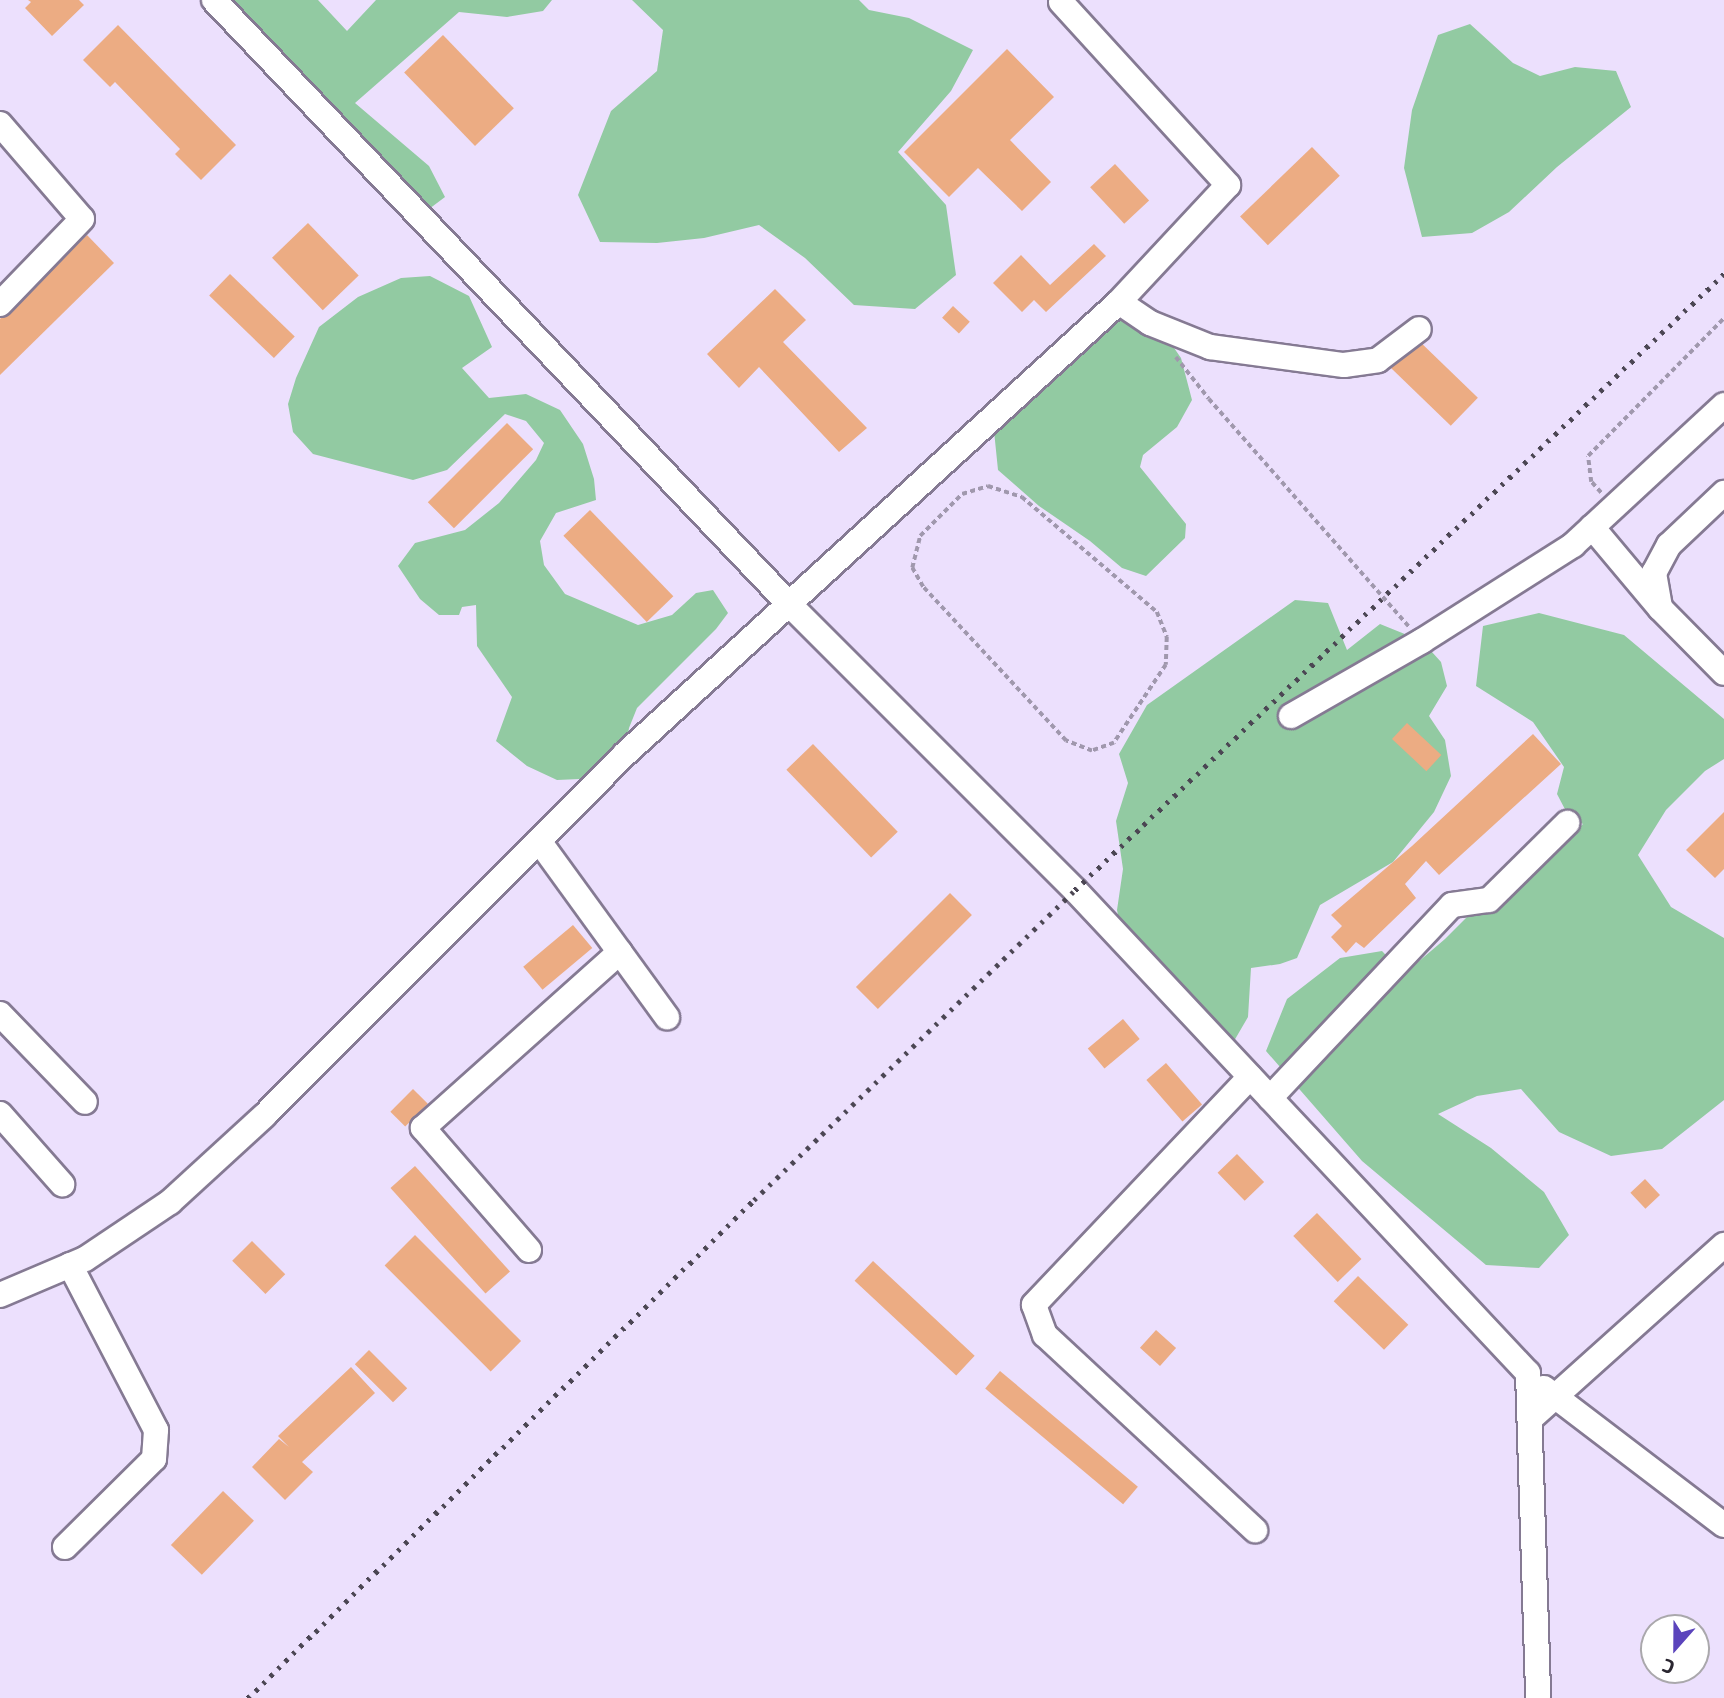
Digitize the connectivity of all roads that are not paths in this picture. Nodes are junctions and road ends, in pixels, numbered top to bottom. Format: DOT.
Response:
graph roads {
  1 [pos="214,0"];
  2 [pos="1060,2"];
  3 [pos="0,124"];
  4 [pos="1119,302"];
  5 [pos="0,304"];
  6 [pos="1419,329"];
  7 [pos="1724,405"];
  8 [pos="1724,493"];
  9 [pos="1592,527"];
  10 [pos="790,605"];
  11 [pos="1660,608"];
  12 [pos="1724,673"];
  13 [pos="1291,716"];
  14 [pos="1567,823"];
  15 [pos="539,841"];
  16 [pos="620,952"];
  17 [pos="0,1014"];
  18 [pos="667,1017"];
  19 [pos="1250,1077"];
  20 [pos="1270,1098"];
  21 [pos="85,1102"];
  22 [pos="0,1114"];
  23 [pos="62,1184"];
  24 [pos="1724,1245"];
  25 [pos="528,1250"];
  26 [pos="70,1265"];
  27 [pos="0,1295"];
  28 [pos="1528,1373"];
  29 [pos="1554,1397"];
  30 [pos="1530,1419"];
  31 [pos="1724,1525"];
  32 [pos="1255,1530"];
  33 [pos="65,1547"];
  34 [pos="1538,1698"];
  1 -- 10 [label="street"];
  2 -- 4 [label="street"];
  3 -- 5 [label="street"];
  4 -- 6 [label="street"];
  4 -- 10 [label="street"];
  7 -- 9 [label="street"];
  8 -- 11 [label="street"];
  9 -- 11 [label="street"];
  9 -- 13 [label="street"];
  10 -- 15 [label="street"];
  10 -- 19 [label="street"];
  11 -- 12 [label="street"];
  14 -- 20 [label="street"];
  15 -- 16 [label="street"];
  15 -- 26 [label="street"];
  16 -- 18 [label="street"];
  16 -- 25 [label="street"];
  17 -- 21 [label="street"];
  19 -- 20 [label="street"];
  19 -- 32 [label="street"];
  20 -- 28 [label="street"];
  22 -- 23 [label="street"];
  24 -- 29 [label="street"];
  26 -- 27 [label="street"];
  26 -- 33 [label="street"];
  28 -- 29 [label="street"];
  28 -- 30 [label="street"];
  29 -- 30 [label="street"];
  29 -- 31 [label="street"];
  30 -- 34 [label="street"];
}
